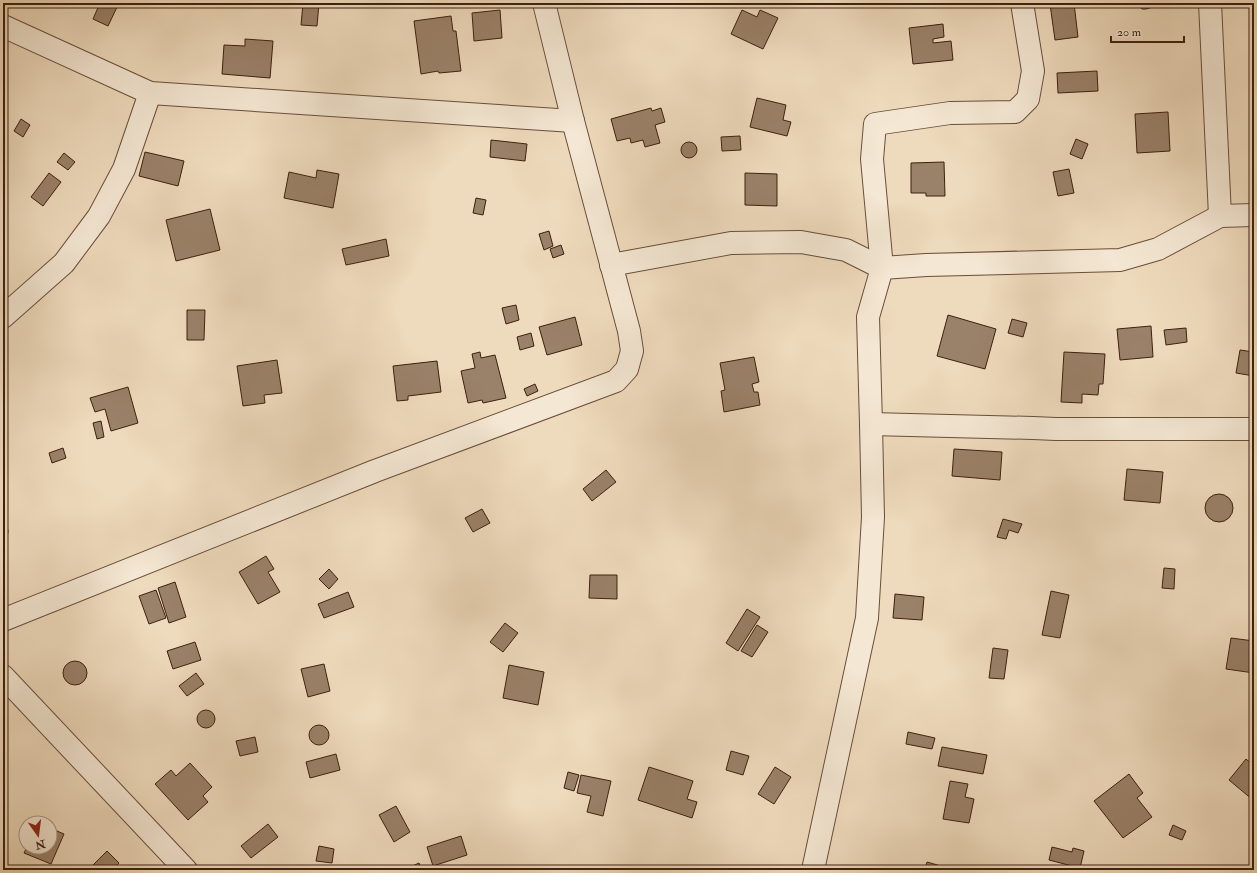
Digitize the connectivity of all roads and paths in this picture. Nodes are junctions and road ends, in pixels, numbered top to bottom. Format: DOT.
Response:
graph roads {
  1 [pos="544,3"];
  2 [pos="1022,3"];
  3 [pos="1210,3"];
  4 [pos="3,26"];
  5 [pos="150,93"];
  6 [pos="573,121"];
  7 [pos="1254,215"];
  8 [pos="1220,216"];
  9 [pos="611,265"];
  10 [pos="882,268"];
  11 [pos="3,317"];
  12 [pos="872,424"];
  13 [pos="1254,429"];
  14 [pos="3,620"];
  15 [pos="3,676"];
  16 [pos="186,870"];
  17 [pos="813,870"];
  1 -- 6 [label="street"];
  2 -- 10 [label="street"];
  3 -- 8 [label="street"];
  4 -- 5 [label="street"];
  5 -- 6 [label="street"];
  5 -- 11 [label="street"];
  6 -- 9 [label="street"];
  7 -- 8 [label="street"];
  8 -- 10 [label="street"];
  9 -- 10 [label="street"];
  9 -- 14 [label="street"];
  10 -- 12 [label="street"];
  12 -- 13 [label="street"];
  12 -- 17 [label="street"];
  15 -- 16 [label="street"];
}
